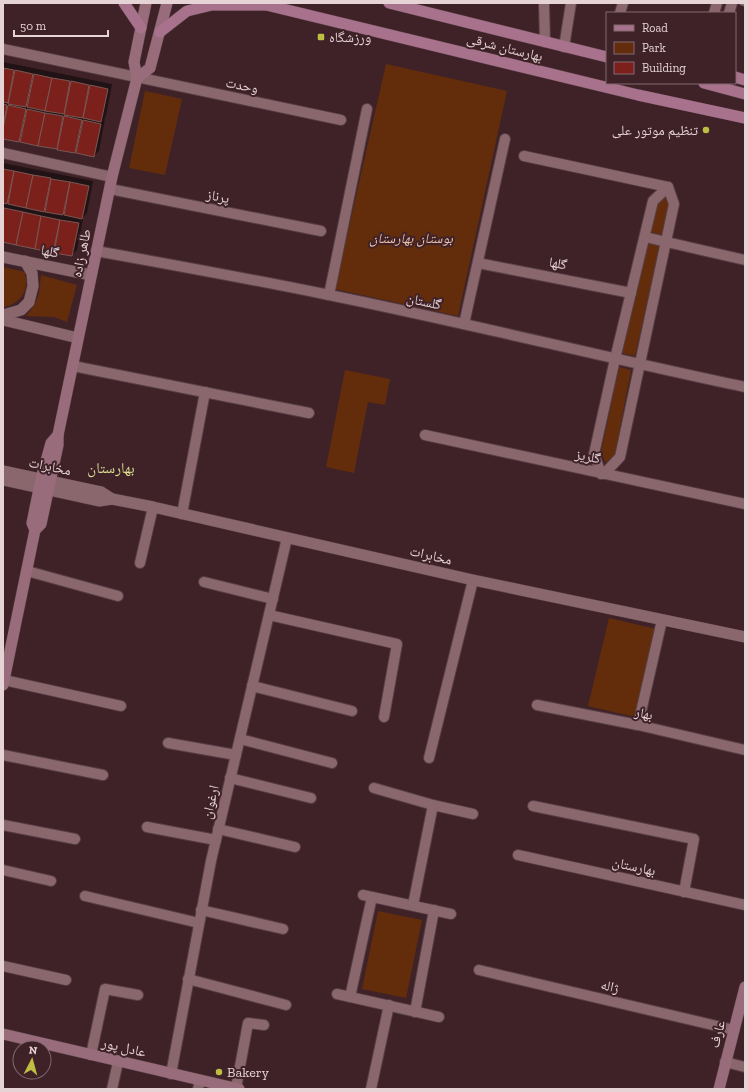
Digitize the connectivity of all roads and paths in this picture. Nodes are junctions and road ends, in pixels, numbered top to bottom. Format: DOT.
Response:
graph roads {
  1 [pos="124,3"];
  2 [pos="146,3"];
  3 [pos="167,3"];
  4 [pos="392,3"];
  5 [pos="544,3"];
  6 [pos="571,3"];
  7 [pos="262,4"];
  8 [pos="141,28"];
  9 [pos="160,32"];
  10 [pos="545,42"];
  11 [pos="564,47"];
  12 [pos="3,49"];
  13 [pos="606,58"];
  14 [pos="137,78"];
  15 [pos="708,84"];
  16 [pos="745,94"];
  17 [pos="367,109"];
  18 [pos="745,118"];
  19 [pos="341,120"];
  20 [pos="505,139"];
  21 [pos="3,154"];
  22 [pos="524,156"];
  23 [pos="112,177"];
  24 [pos="668,187"];
  25 [pos="110,188"];
  26 [pos="321,231"];
  27 [pos="645,237"];
  28 [pos="666,241"];
  29 [pos="96,251"];
  30 [pos="3,257"];
  31 [pos="745,260"];
  32 [pos="25,261"];
  33 [pos="478,262"];
  34 [pos="91,275"];
  35 [pos="631,293"];
  36 [pos="328,295"];
  37 [pos="3,315"];
  38 [pos="3,320"];
  39 [pos="464,324"];
  40 [pos="78,338"];
  41 [pos="615,359"];
  42 [pos="638,365"];
  43 [pos="72,366"];
  44 [pos="745,387"];
  45 [pos="205,392"];
  46 [pos="309,413"];
  47 [pos="426,435"];
  48 [pos="3,471"];
  49 [pos="602,474"];
  50 [pos="3,480"];
  51 [pos="45,484"];
  52 [pos="745,504"];
  53 [pos="153,507"];
  54 [pos="182,514"];
  55 [pos="287,538"];
  56 [pos="140,563"];
  57 [pos="27,571"];
  58 [pos="473,580"];
  59 [pos="204,582"];
  60 [pos="118,596"];
  61 [pos="273,599"];
  62 [pos="269,615"];
  63 [pos="662,620"];
  64 [pos="745,637"];
  65 [pos="4,683"];
  66 [pos="252,686"];
  67 [pos="121,706"];
  68 [pos="537,706"];
  69 [pos="352,711"];
  70 [pos="384,717"];
  71 [pos="638,725"];
  72 [pos="240,739"];
  73 [pos="168,743"];
  74 [pos="745,750"];
  75 [pos="3,755"];
  76 [pos="236,755"];
  77 [pos="429,758"];
  78 [pos="332,763"];
  79 [pos="103,775"];
  80 [pos="230,778"];
  81 [pos="374,788"];
  82 [pos="311,798"];
  83 [pos="433,805"];
  84 [pos="533,806"];
  85 [pos="473,814"];
  86 [pos="3,825"];
  87 [pos="147,827"];
  88 [pos="218,829"];
  89 [pos="75,839"];
  90 [pos="216,840"];
  91 [pos="295,846"];
  92 [pos="518,855"];
  93 [pos="3,870"];
  94 [pos="51,881"];
  95 [pos="684,892"];
  96 [pos="86,896"];
  97 [pos="413,905"];
  98 [pos="745,905"];
  99 [pos="201,910"];
  100 [pos="434,910"];
  101 [pos="451,914"];
  102 [pos="199,923"];
  103 [pos="283,928"];
  104 [pos="3,966"];
  105 [pos="479,970"];
  106 [pos="188,979"];
  107 [pos="66,980"];
  108 [pos="745,987"];
  109 [pos="337,994"];
  110 [pos="138,995"];
  111 [pos="350,997"];
  112 [pos="286,1005"];
  113 [pos="389,1005"];
  114 [pos="415,1012"];
  115 [pos="439,1017"];
  116 [pos="264,1025"];
  117 [pos="734,1030"];
  118 [pos="3,1034"];
  119 [pos="91,1055"];
  120 [pos="118,1062"];
  121 [pos="725,1062"];
  122 [pos="745,1067"];
  123 [pos="171,1074"];
  124 [pos="199,1085"];
  125 [pos="112,1089"];
  126 [pos="237,1089"];
  127 [pos="371,1089"];
  128 [pos="719,1089"];
  1 -- 8 [label="main road"];
  2 -- 8 [label="main road, طاهر زاده"];
  3 -- 9 [label="main road"];
  4 -- 10 [label="main road, بهارستان شرقی"];
  5 -- 10 [label="street"];
  6 -- 11 [label="street"];
  7 -- 9 [label="main road, بهارستان شرقی"];
  7 -- 18 [label="main road, بهارستان شرقی"];
  8 -- 14 [label="main road, طاهر زاده"];
  9 -- 14 [label="main road"];
  10 -- 11 [label="main road, بهارستان شرقی"];
  11 -- 13 [label="main road, بهارستان شرقی"];
  12 -- 14 [label="street, وحدت"];
  14 -- 19 [label="street, وحدت"];
  14 -- 23 [label="main road, طاهر زاده"];
  15 -- 16 [label="main road"];
  17 -- 36 [label="street"];
  20 -- 33 [label="street"];
  21 -- 23 [label="street"];
  22 -- 24 [label="street"];
  23 -- 25 [label="main road, طاهر زاده"];
  24 -- 27 [label="street"];
  24 -- 28 [label="street"];
  25 -- 26 [label="street, پرناز"];
  25 -- 29 [label="main road, طاهر زاده"];
  27 -- 28 [label="street"];
  27 -- 35 [label="street"];
  28 -- 31 [label="street"];
  28 -- 42 [label="street"];
  29 -- 34 [label="main road, طاهر زاده"];
  29 -- 36 [label="street, گلستان"];
  30 -- 32 [label="street, گلها"];
  32 -- 34 [label="street, گلها"];
  32 -- 37 [label="street"];
  33 -- 35 [label="street, گلها"];
  33 -- 39 [label="street"];
  34 -- 40 [label="main road, طاهر زاده"];
  35 -- 41 [label="street"];
  36 -- 39 [label="street, گلستان"];
  38 -- 40 [label="street"];
  39 -- 41 [label="street, گلستان"];
  40 -- 43 [label="main road, طاهر زاده"];
  41 -- 42 [label="street, گلستان"];
  41 -- 49 [label="street"];
  42 -- 44 [label="street, گلستان"];
  42 -- 49 [label="street"];
  43 -- 45 [label="street"];
  43 -- 51 [label="main road, طاهر زاده"];
  45 -- 46 [label="street"];
  45 -- 54 [label="street"];
  47 -- 49 [label="street, گلریز"];
  48 -- 51 [label="street, مخابرات"];
  49 -- 52 [label="street, گلریز"];
  50 -- 51 [label="street, مخابرات"];
  51 -- 53 [label="street, مخابرات"];
  51 -- 57 [label="main road, طاهر زاده"];
  53 -- 54 [label="street, مخابرات"];
  53 -- 56 [label="street"];
  54 -- 55 [label="street, مخابرات"];
  55 -- 58 [label="street, مخابرات"];
  55 -- 61 [label="street, ارغوان"];
  57 -- 60 [label="street"];
  57 -- 65 [label="main road, طاهر زاده"];
  58 -- 63 [label="street, مخابرات"];
  58 -- 77 [label="street"];
  59 -- 61 [label="street"];
  61 -- 62 [label="street, ارغوان"];
  62 -- 66 [label="street, ارغوان"];
  62 -- 70 [label="street"];
  63 -- 64 [label="street, مخابرات"];
  63 -- 71 [label="street"];
  65 -- 67 [label="street"];
  66 -- 69 [label="street"];
  66 -- 72 [label="street, ارغوان"];
  68 -- 71 [label="street, بهار"];
  71 -- 74 [label="street, بهار"];
  72 -- 76 [label="street, ارغوان"];
  72 -- 78 [label="street"];
  73 -- 76 [label="street"];
  75 -- 79 [label="street"];
  76 -- 80 [label="street, ارغوان"];
  80 -- 82 [label="street"];
  80 -- 88 [label="street, ارغوان"];
  81 -- 83 [label="street"];
  83 -- 85 [label="street"];
  83 -- 97 [label="street"];
  84 -- 95 [label="street"];
  86 -- 89 [label="street"];
  87 -- 90 [label="street"];
  88 -- 90 [label="street, ارغوان"];
  88 -- 91 [label="street"];
  90 -- 99 [label="street, ارغوان"];
  92 -- 95 [label="street, بهارستان"];
  93 -- 94 [label="street"];
  95 -- 98 [label="street, بهارستان"];
  96 -- 102 [label="street"];
  97 -- 100 [label="street"];
  97 -- 111 [label="street"];
  99 -- 102 [label="street, ارغوان"];
  99 -- 103 [label="street"];
  100 -- 101 [label="street"];
  100 -- 114 [label="street"];
  102 -- 106 [label="street, ارغوان"];
  104 -- 107 [label="street"];
  105 -- 117 [label="street, ژاله"];
  106 -- 112 [label="street"];
  106 -- 123 [label="street, ارغوان"];
  108 -- 117 [label="main road, عارف"];
  109 -- 111 [label="street"];
  110 -- 119 [label="street"];
  111 -- 113 [label="street"];
  113 -- 114 [label="street"];
  113 -- 127 [label="street"];
  114 -- 115 [label="street"];
  116 -- 126 [label="street"];
  117 -- 121 [label="main road, عارف"];
  118 -- 119 [label="main road, عادل پور"];
  119 -- 120 [label="main road, عادل پور"];
  120 -- 123 [label="main road, عادل پور"];
  120 -- 125 [label="street"];
  121 -- 122 [label="street"];
  121 -- 128 [label="main road, عارف"];
  123 -- 124 [label="main road, عادل پور"];
  124 -- 126 [label="main road, عادل پور"];
}
